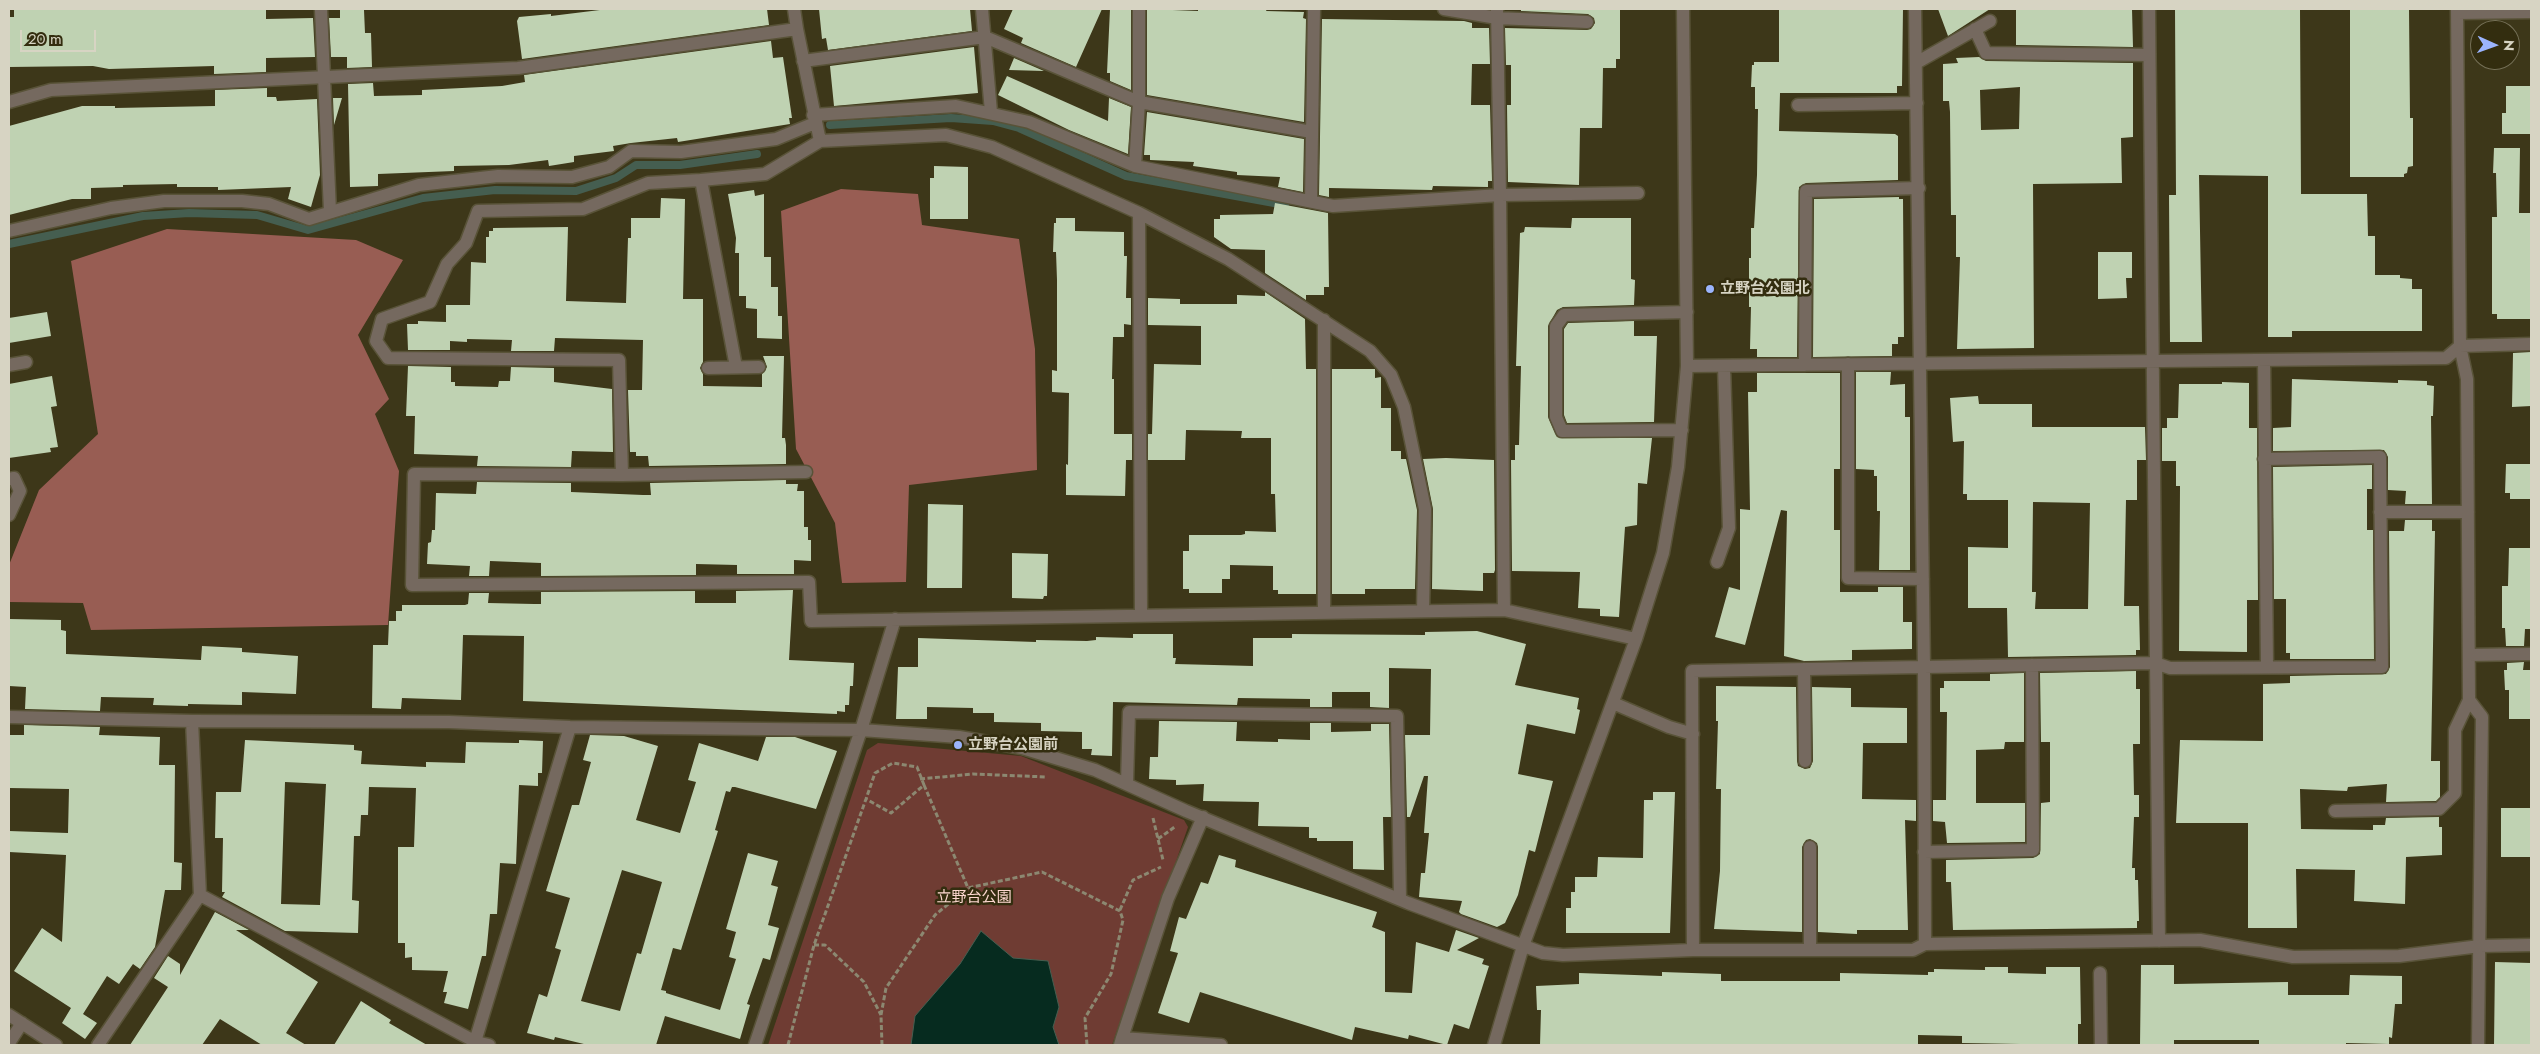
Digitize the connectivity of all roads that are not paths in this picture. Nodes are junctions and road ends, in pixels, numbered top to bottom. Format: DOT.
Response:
graph roads {
  1 [pos="794,9"];
  2 [pos="982,9"];
  3 [pos="1139,9"];
  4 [pos="1314,9"];
  5 [pos="1444,9"];
  6 [pos="1683,9"];
  7 [pos="1915,9"];
  8 [pos="2149,9"];
  9 [pos="321,10"];
  10 [pos="2457,11"];
  11 [pos="2531,12"];
  12 [pos="1497,13"];
  13 [pos="1990,21"];
  14 [pos="1587,22"];
  15 [pos="797,29"];
  16 [pos="1975,29"];
  17 [pos="985,37"];
  18 [pos="2149,55"];
  19 [pos="803,61"];
  20 [pos="1916,63"];
  21 [pos="324,78"];
  22 [pos="9,102"];
  23 [pos="1139,102"];
  24 [pos="1917,103"];
  25 [pos="1798,105"];
  26 [pos="991,112"];
  27 [pos="814,119"];
  28 [pos="1312,132"];
  29 [pos="820,141"];
  30 [pos="1135,166"];
  31 [pos="701,180"];
  32 [pos="1919,188"];
  33 [pos="1638,193"];
  34 [pos="1500,195"];
  35 [pos="1311,200"];
  36 [pos="330,211"];
  37 [pos="1139,213"];
  38 [pos="9,231"];
  39 [pos="1687,312"];
  40 [pos="1324,320"];
  41 [pos="2531,344"];
  42 [pos="2460,346"];
  43 [pos="2264,360"];
  44 [pos="2152,361"];
  45 [pos="26,362"];
  46 [pos="1921,363"];
  47 [pos="1848,364"];
  48 [pos="9,365"];
  49 [pos="1805,365"];
  50 [pos="1687,366"];
  51 [pos="1724,366"];
  52 [pos="736,367"];
  53 [pos="759,367"];
  54 [pos="708,368"];
  55 [pos="1682,430"];
  56 [pos="2264,459"];
  57 [pos="806,472"];
  58 [pos="622,475"];
  59 [pos="9,479"];
  60 [pos="2380,512"];
  61 [pos="2468,512"];
  62 [pos="9,515"];
  63 [pos="1717,562"];
  64 [pos="1923,579"];
  65 [pos="1504,610"];
  66 [pos="1423,611"];
  67 [pos="1324,612"];
  68 [pos="1141,615"];
  69 [pos="895,619"];
  70 [pos="1636,638"];
  71 [pos="2531,654"];
  72 [pos="2469,655"];
  73 [pos="2156,662"];
  74 [pos="2032,665"];
  75 [pos="1924,667"];
  76 [pos="2267,668"];
  77 [pos="1804,669"];
  78 [pos="2469,700"];
  79 [pos="1613,703"];
  80 [pos="9,717"];
  81 [pos="192,721"];
  82 [pos="570,727"];
  83 [pos="861,730"];
  84 [pos="1693,734"];
  85 [pos="1805,761"];
  86 [pos="1127,783"];
  87 [pos="2335,811"];
  88 [pos="1203,817"];
  89 [pos="1810,847"];
  90 [pos="1924,852"];
  91 [pos="200,895"];
  92 [pos="1400,899"];
  93 [pos="2159,941"];
  94 [pos="1925,944"];
  95 [pos="2531,945"];
  96 [pos="1523,946"];
  97 [pos="2480,946"];
  98 [pos="1693,950"];
  99 [pos="1810,950"];
  100 [pos="2100,973"];
  101 [pos="9,1014"];
  102 [pos="22,1023"];
  103 [pos="1121,1041"];
  104 [pos="9,1043"];
  105 [pos="475,1043"];
  106 [pos="56,1045"];
  107 [pos="98,1045"];
  108 [pos="489,1045"];
  109 [pos="754,1045"];
  110 [pos="1221,1045"];
  111 [pos="1494,1045"];
  112 [pos="2101,1045"];
  113 [pos="2478,1045"];
  1 -- 15 [label="street"];
  2 -- 17 [label="street"];
  3 -- 23 [label="street"];
  4 -- 28 [label="street"];
  5 -- 12 [label="street"];
  6 -- 39 [label="street"];
  7 -- 20 [label="street"];
  8 -- 18 [label="street"];
  9 -- 21 [label="street"];
  10 -- 11 [label="street"];
  10 -- 42 [label="street"];
  12 -- 14 [label="street"];
  12 -- 34 [label="street"];
  13 -- 16 [label="street"];
  15 -- 19 [label="street"];
  15 -- 21 [label="street"];
  16 -- 18 [label="street"];
  16 -- 20 [label="street"];
  17 -- 19 [label="street"];
  17 -- 23 [label="street"];
  17 -- 26 [label="street"];
  18 -- 44 [label="street"];
  19 -- 27 [label="street"];
  20 -- 24 [label="street"];
  21 -- 22 [label="street"];
  21 -- 36 [label="street"];
  23 -- 28 [label="street"];
  23 -- 30 [label="street"];
  24 -- 25 [label="street"];
  24 -- 32 [label="street"];
  26 -- 27 [label="street"];
  26 -- 30 [label="street"];
  27 -- 29 [label="street"];
  27 -- 36 [label="street"];
  28 -- 35 [label="street"];
  29 -- 31 [label="street"];
  29 -- 37 [label="street"];
  30 -- 35 [label="street"];
  31 -- 52 [label="street"];
  31 -- 58 [label="street"];
  32 -- 46 [label="street"];
  32 -- 49 [label="street"];
  33 -- 34 [label="street"];
  34 -- 35 [label="street"];
  34 -- 65 [label="street"];
  36 -- 38 [label="street"];
  37 -- 40 [label="street"];
  37 -- 68 [label="street"];
  39 -- 50 [label="street"];
  39 -- 55 [label="street"];
  40 -- 66 [label="street"];
  40 -- 67 [label="street"];
  41 -- 42 [label="street"];
  42 -- 43 [label="street"];
  42 -- 61 [label="street"];
  43 -- 44 [label="street"];
  43 -- 56 [label="street"];
  44 -- 46 [label="street"];
  44 -- 73 [label="street"];
  45 -- 48 [label="street"];
  46 -- 47 [label="street"];
  46 -- 64 [label="street"];
  47 -- 49 [label="street"];
  47 -- 64 [label="street"];
  49 -- 51 [label="street"];
  50 -- 51 [label="street"];
  50 -- 55 [label="street"];
  51 -- 63 [label="street"];
  52 -- 53 [label="street"];
  52 -- 54 [label="street"];
  55 -- 70 [label="street"];
  56 -- 60 [label="street"];
  56 -- 76 [label="street"];
  57 -- 58 [label="street"];
  58 -- 69 [label="street"];
  59 -- 62 [label="street"];
  60 -- 61 [label="street"];
  60 -- 76 [label="street"];
  61 -- 72 [label="street"];
  64 -- 75 [label="street"];
  65 -- 66 [label="street"];
  65 -- 70 [label="street"];
  66 -- 67 [label="street"];
  67 -- 68 [label="street"];
  68 -- 69 [label="street"];
  69 -- 83 [label="street"];
  70 -- 79 [label="street"];
  71 -- 72 [label="street"];
  72 -- 78 [label="street"];
  73 -- 74 [label="street"];
  73 -- 76 [label="street"];
  73 -- 93 [label="street"];
  74 -- 75 [label="street"];
  74 -- 90 [label="street"];
  75 -- 77 [label="street"];
  75 -- 90 [label="street"];
  77 -- 84 [label="street"];
  77 -- 85 [label="street"];
  78 -- 87 [label="street"];
  78 -- 97 [label="street"];
  79 -- 84 [label="street"];
  79 -- 96 [label="street"];
  80 -- 81 [label="street"];
  81 -- 82 [label="street"];
  81 -- 91 [label="street"];
  82 -- 83 [label="street"];
  82 -- 105 [label="street"];
  83 -- 86 [label="street"];
  83 -- 109 [label="street"];
  84 -- 98 [label="street"];
  86 -- 88 [label="street"];
  86 -- 92 [label="street"];
  88 -- 92 [label="street"];
  88 -- 103 [label="street"];
  89 -- 99 [label="street"];
  90 -- 94 [label="street"];
  91 -- 105 [label="street"];
  91 -- 107 [label="street"];
  92 -- 96 [label="street"];
  93 -- 94 [label="street"];
  93 -- 97 [label="street"];
  94 -- 99 [label="street"];
  95 -- 97 [label="street"];
  96 -- 98 [label="street"];
  96 -- 111 [label="street"];
  97 -- 113 [label="street"];
  98 -- 99 [label="street"];
  100 -- 112 [label="street"];
  101 -- 102 [label="street"];
  102 -- 104 [label="street"];
  102 -- 106 [label="street"];
  103 -- 110 [label="street"];
  105 -- 108 [label="street"];
}
